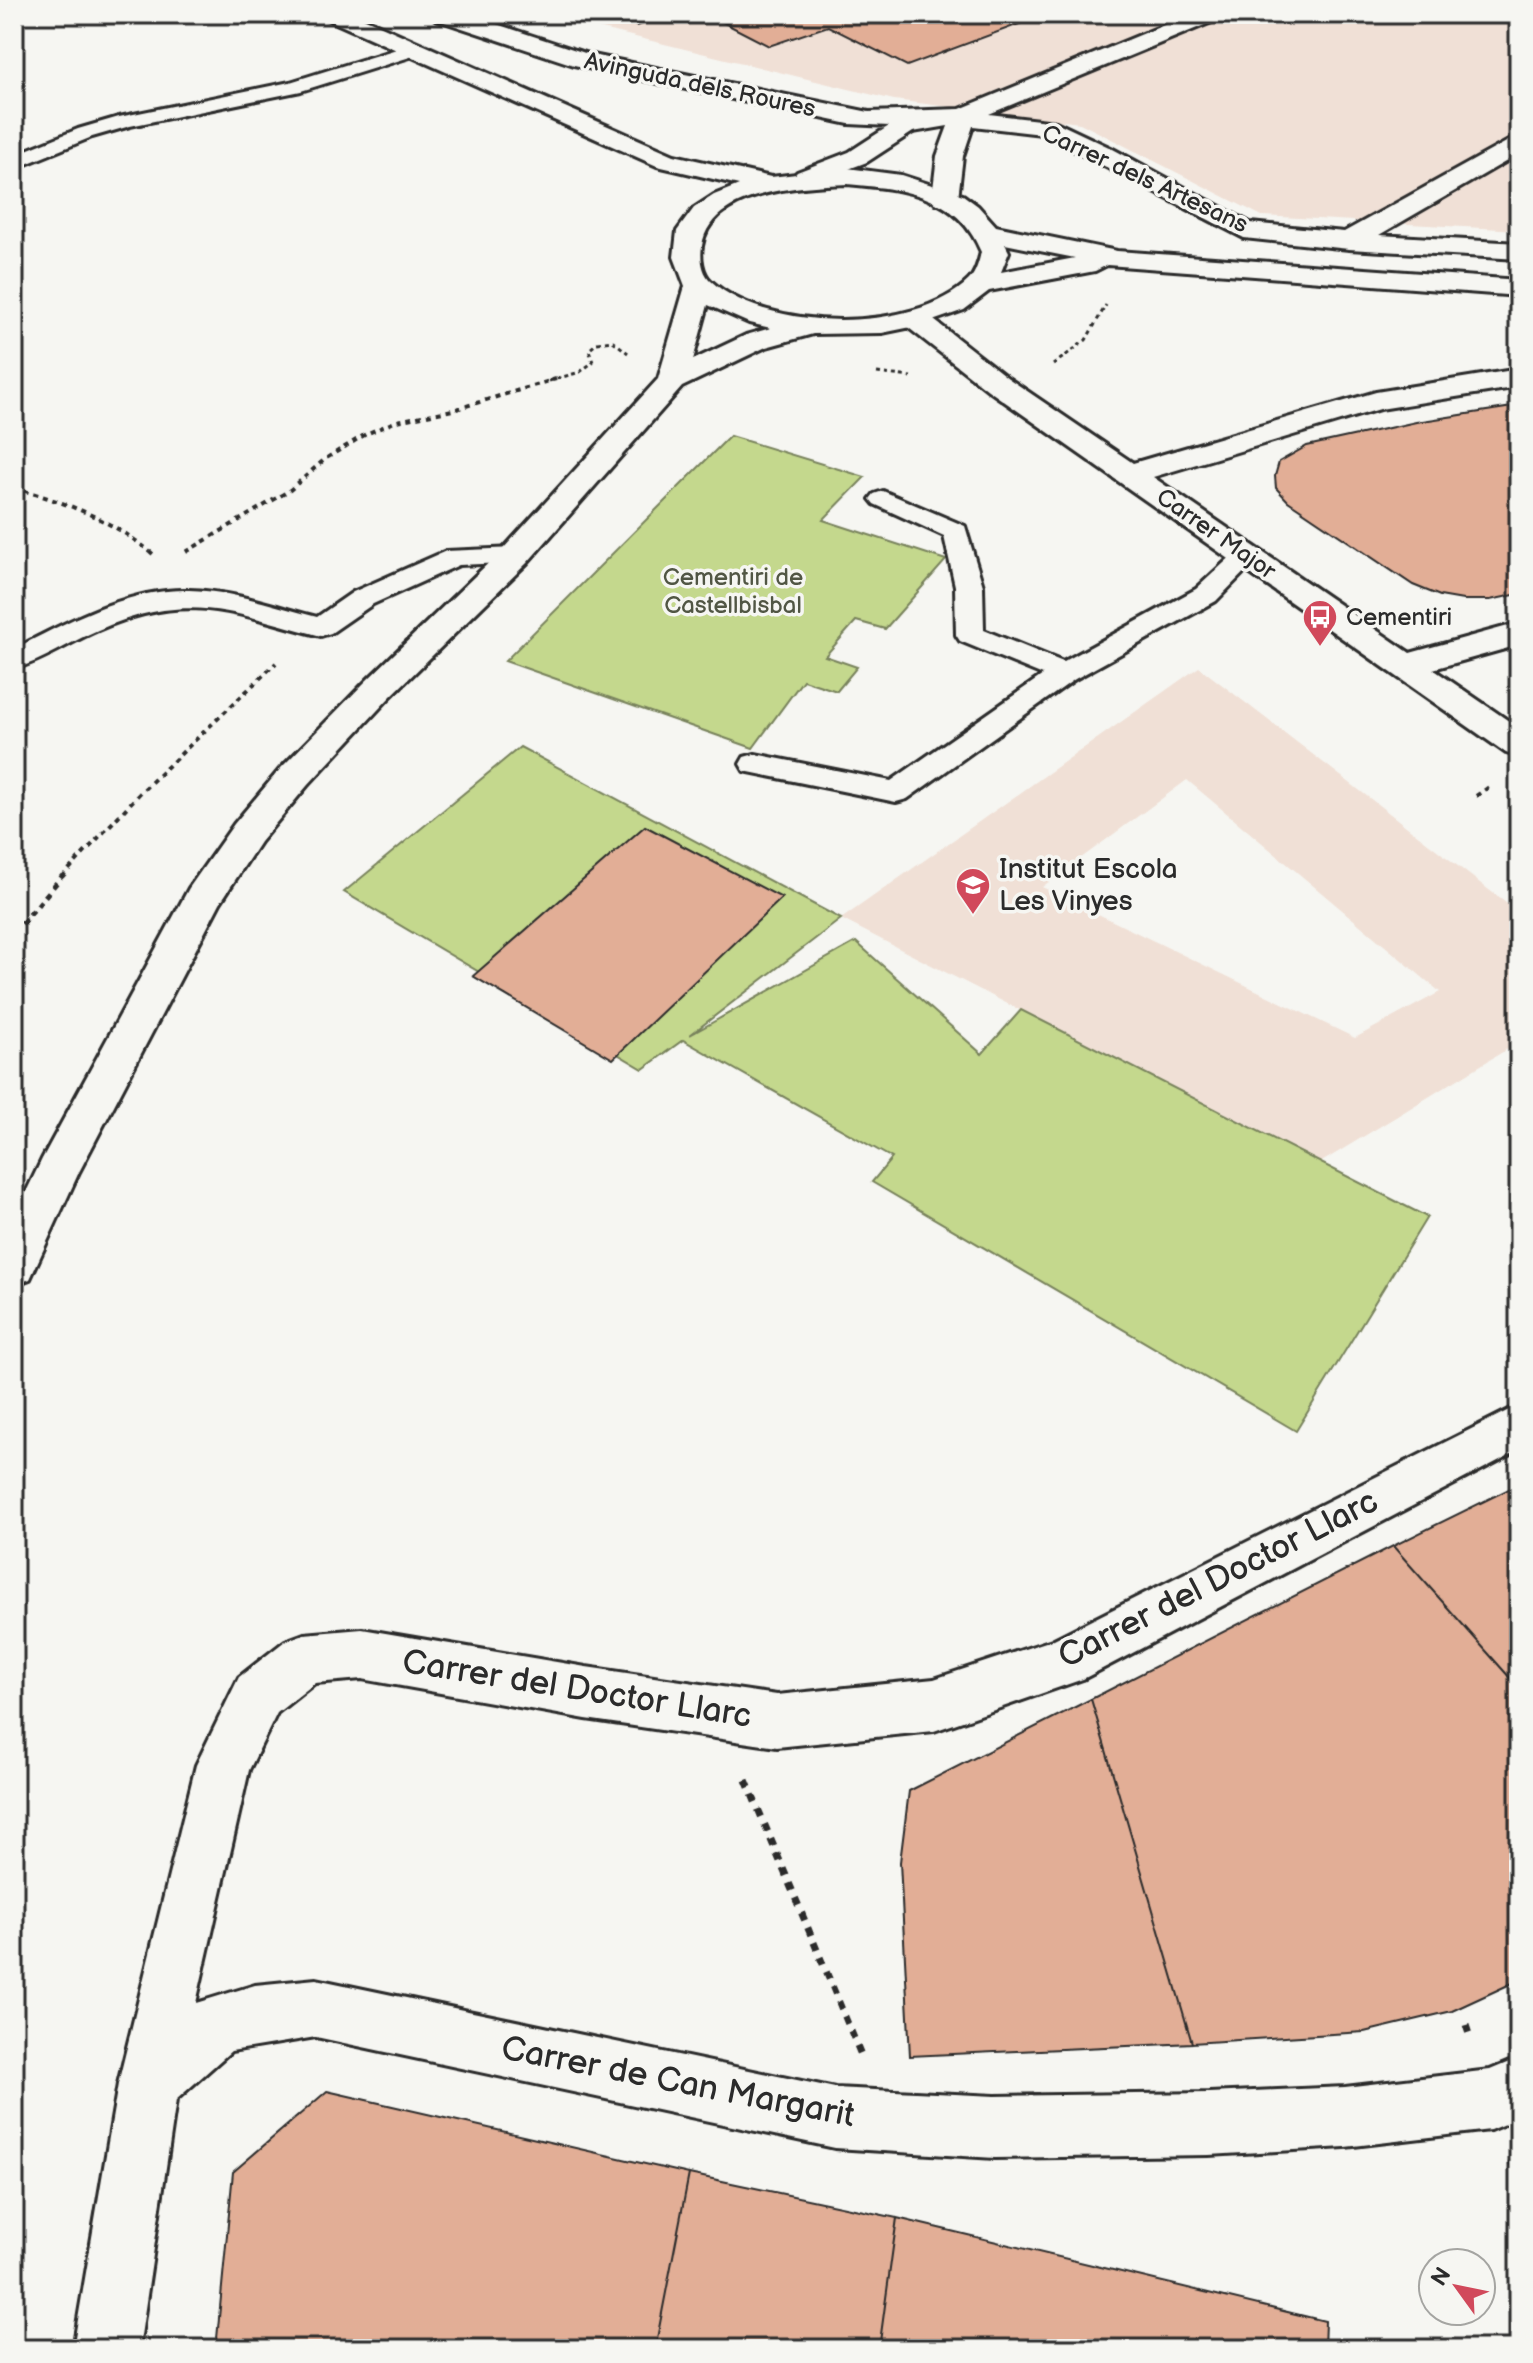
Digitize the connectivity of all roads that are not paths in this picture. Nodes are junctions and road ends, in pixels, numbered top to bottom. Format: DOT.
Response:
graph roads {
  1 [pos="335,14"];
  2 [pos="443,14"];
  3 [pos="1211,14"];
  4 [pos="416,49"];
  5 [pos="964,116"];
  6 [pos="1519,143"];
  7 [pos="666,161"];
  8 [pos="14,163"];
  9 [pos="806,177"];
  10 [pos="768,184"];
  11 [pos="945,198"];
  12 [pos="700,218"];
  13 [pos="986,232"];
  14 [pos="1349,241"];
  15 [pos="1519,251"];
  16 [pos="1117,259"];
  17 [pos="980,284"];
  18 [pos="699,286"];
  19 [pos="1519,288"];
  20 [pos="915,319"];
  21 [pos="811,326"];
  22 [pos="1519,378"];
  23 [pos="672,381"];
  24 [pos="1131,474"];
  25 [pos="883,499"];
  26 [pos="515,556"];
  27 [pos="1247,556"];
  28 [pos="1519,634"];
  29 [pos="14,660"];
  30 [pos="1404,666"];
  31 [pos="1065,673"];
  32 [pos="1519,745"];
  33 [pos="755,764"];
  34 [pos="14,1266"];
  35 [pos="1519,1426"];
  36 [pos="148,2084"];
  37 [pos="1519,2088"];
  38 [pos="106,2349"];
  1 -- 4 [label="street"];
  2 -- 5 [label="street, Avinguda dels Roures"];
  3 -- 5 [label="street"];
  4 -- 7 [label="street"];
  4 -- 8 [label="lane"];
  5 -- 9 [label="street"];
  5 -- 11 [label="street"];
  5 -- 14 [label="street, Carrer dels Artesans"];
  6 -- 14 [label="street"];
  7 -- 10 [label="street"];
  7 -- 12 [label="street"];
  9 -- 10 [label="street"];
  9 -- 11 [label="street"];
  10 -- 12 [label="street"];
  11 -- 13 [label="street"];
  12 -- 18 [label="street"];
  13 -- 16 [label="street"];
  13 -- 17 [label="street"];
  14 -- 15 [label="street, Carrer dels Artesans"];
  16 -- 17 [label="street"];
  16 -- 19 [label="street"];
  17 -- 20 [label="street"];
  18 -- 21 [label="street"];
  18 -- 23 [label="street"];
  20 -- 21 [label="street"];
  20 -- 24 [label="street, Carrer Major"];
  21 -- 23 [label="street"];
  22 -- 24 [label="street"];
  23 -- 26 [label="street"];
  24 -- 27 [label="street, Carrer Major"];
  25 -- 31 [label="lane"];
  26 -- 29 [label="lane"];
  26 -- 34 [label="street"];
  27 -- 30 [label="street, Carrer Major"];
  27 -- 31 [label="lane"];
  28 -- 30 [label="street"];
  30 -- 32 [label="street, Carrer Major"];
  31 -- 33 [label="lane"];
  35 -- 36 [label="street, Carrer del Doctor Llarc"];
  36 -- 37 [label="street, Carrer de Can Margarit"];
  36 -- 38 [label="street, Carrer del Doctor Llarc"];
}
